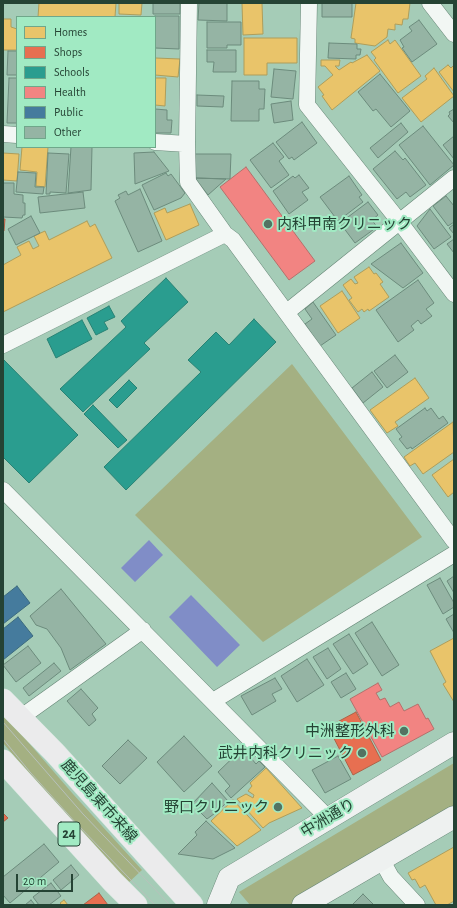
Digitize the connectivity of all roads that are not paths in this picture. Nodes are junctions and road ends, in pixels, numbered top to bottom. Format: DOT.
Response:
graph roads {
  1 [pos="189,3"];
  2 [pos="309,3"];
  3 [pos="430,3"];
  4 [pos="454,34"];
  5 [pos="3,134"];
  6 [pos="16,135"];
  7 [pos="156,142"];
  8 [pos="187,144"];
  9 [pos="454,178"];
  10 [pos="399,221"];
  11 [pos="225,234"];
  12 [pos="454,294"];
  13 [pos="287,312"];
  14 [pos="3,345"];
  15 [pos="3,490"];
  16 [pos="454,541"];
  17 [pos="454,554"];
  18 [pos="143,630"];
  19 [pos="3,700"];
  20 [pos="213,701"];
  21 [pos="20,718"];
  22 [pos="454,743"];
  23 [pos="3,761"];
  24 [pos="454,817"];
  25 [pos="328,818"];
  26 [pos="381,859"];
  27 [pos="136,905"];
  28 [pos="192,905"];
  29 [pos="218,905"];
  30 [pos="303,905"];
  31 [pos="418,905"];
  1 -- 8 [label="street"];
  2 -- 10 [label="street"];
  3 -- 4 [label="street"];
  5 -- 6 [label="street"];
  7 -- 8 [label="street"];
  8 -- 11 [label="street"];
  9 -- 10 [label="street"];
  10 -- 12 [label="street"];
  10 -- 13 [label="street"];
  11 -- 13 [label="street"];
  11 -- 14 [label="street"];
  13 -- 16 [label="street"];
  15 -- 18 [label="street"];
  17 -- 20 [label="street"];
  18 -- 20 [label="street"];
  18 -- 21 [label="street"];
  19 -- 21 [label="main road, 鹿児島東市来線"];
  20 -- 25 [label="street"];
  21 -- 28 [label="main road, 鹿児島東市来線"];
  22 -- 25 [label="street, 中洲通り"];
  23 -- 27 [label="main road, 24"];
  24 -- 26 [label="street"];
  25 -- 29 [label="street, 中洲通り"];
  26 -- 30 [label="street"];
  26 -- 31 [label="street"];
}
